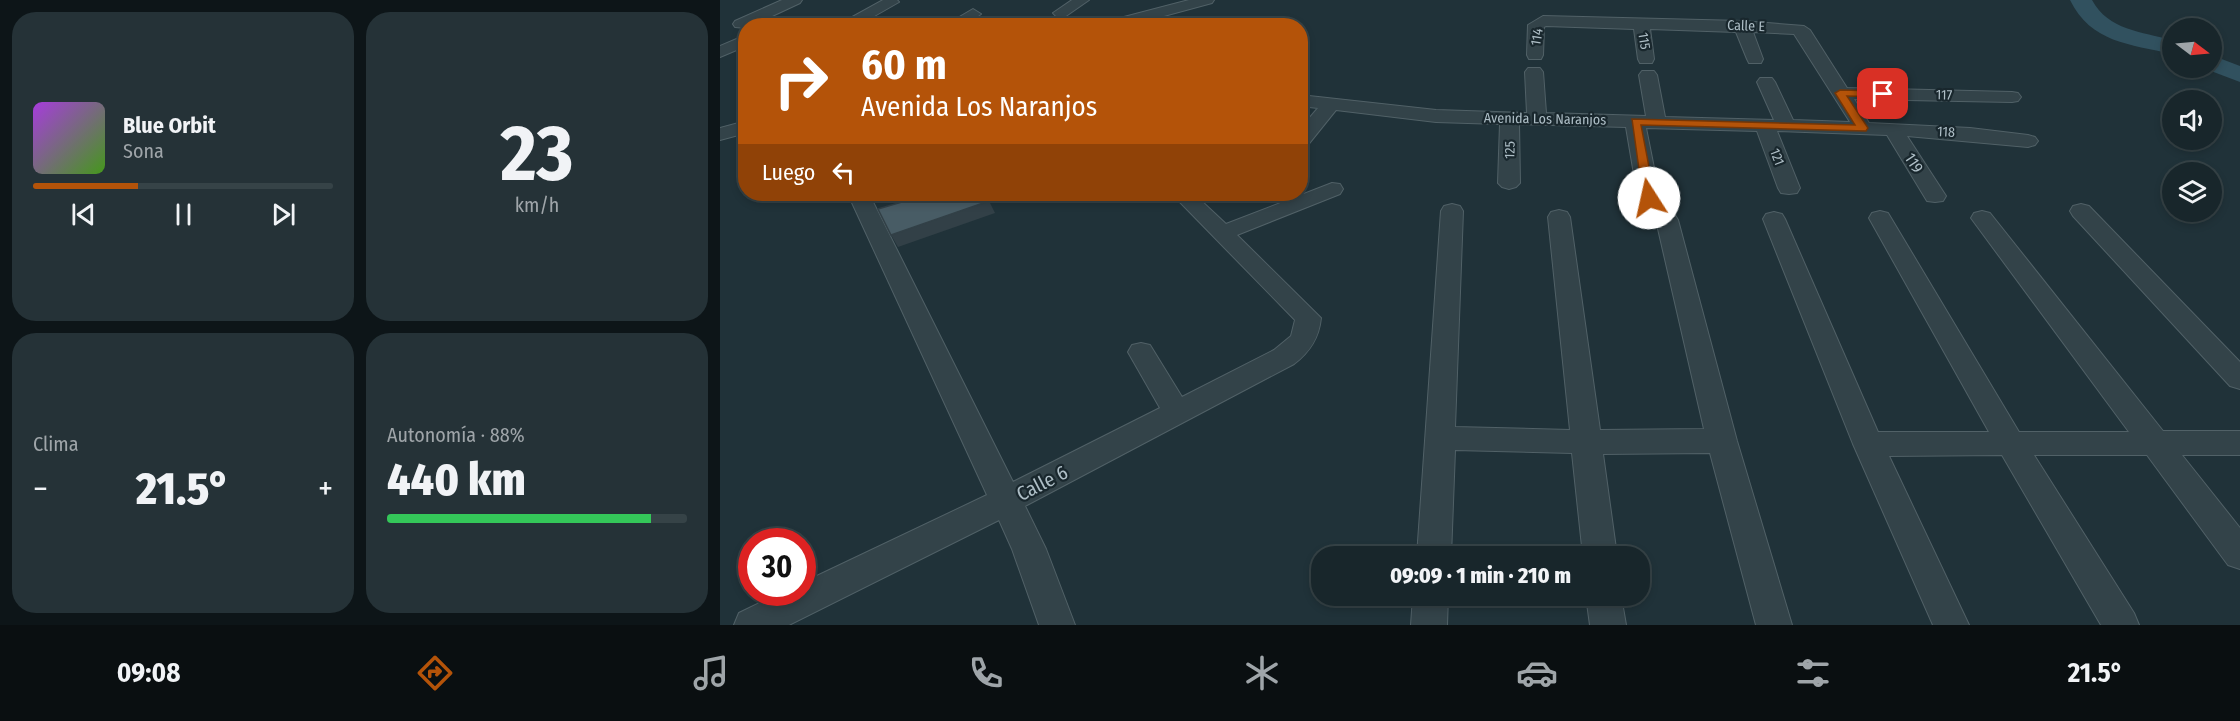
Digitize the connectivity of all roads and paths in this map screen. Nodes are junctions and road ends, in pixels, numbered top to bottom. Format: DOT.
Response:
graph roads {
  1 [pos="795,0"];
  2 [pos="1082,0"];
  3 [pos="1212,1"];
  4 [pos="891,2"];
  5 [pos="977,6"];
  6 [pos="1061,13"];
  7 [pos="762,18"];
  8 [pos="860,18"];
  9 [pos="962,18"];
  10 [pos="1141,18"];
  11 [pos="1160,18"];
  12 [pos="1543,21"];
  13 [pos="1641,24"];
  14 [pos="1742,26"];
  15 [pos="738,33"];
  16 [pos="720,52"];
  17 [pos="1755,59"];
  18 [pos="1766,82"];
  19 [pos="1840,93"];
  20 [pos="2012,97"];
  21 [pos="1308,101"];
  22 [pos="1331,104"];
  23 [pos="1510,118"];
  24 [pos="1537,119"];
  25 [pos="738,120"];
  26 [pos="1635,121"];
  27 [pos="1656,122"];
  28 [pos="720,125"];
  29 [pos="1765,126"];
  30 [pos="1786,126"];
  31 [pos="1863,128"];
  32 [pos="1893,129"];
  33 [pos="738,130"];
  34 [pos="1308,132"];
  35 [pos="720,134"];
  36 [pos="2028,141"];
  37 [pos="1509,183"];
  38 [pos="1789,188"];
  39 [pos="1332,189"];
  40 [pos="1935,196"];
  41 [pos="1308,199"];
  42 [pos="1189,201"];
  43 [pos="1302,201"];
  44 [pos="872,207"];
  45 [pos="1452,211"];
  46 [pos="2081,211"];
  47 [pos="1559,217"];
  48 [pos="1880,218"];
  49 [pos="1982,218"];
  50 [pos="1774,219"];
  51 [pos="1223,233"];
  52 [pos="1141,352"];
  53 [pos="2240,379"];
  54 [pos="1177,413"];
  55 [pos="1442,438"];
  56 [pos="1722,441"];
  57 [pos="1588,442"];
  58 [pos="2157,443"];
  59 [pos="2240,443"];
  60 [pos="1868,444"];
  61 [pos="2011,444"];
  62 [pos="1006,501"];
  63 [pos="1435,546"];
  64 [pos="1599,546"];
  65 [pos="2240,554"];
  66 [pos="1430,606"];
  67 [pos="1606,606"];
  68 [pos="752,625"];
  69 [pos="1057,625"];
  70 [pos="1429,625"];
  71 [pos="1608,625"];
  72 [pos="1774,625"];
  73 [pos="1951,625"];
  74 [pos="2121,625"];
  1 -- 7 [label="street"];
  2 -- 6 [label="street"];
  3 -- 10 [label="street"];
  3 -- 11 [label="street"];
  4 -- 8 [label="street"];
  5 -- 9 [label="street"];
  12 -- 13 [label="street, Calle E"];
  12 -- 24 [label="street, 114"];
  13 -- 14 [label="street, Calle E"];
  13 -- 27 [label="street, 115"];
  14 -- 17 [label="street"];
  14 -- 19 [label="street, Calle E"];
  15 -- 16 [label="street"];
  18 -- 30 [label="street"];
  19 -- 20 [label="street, 117"];
  19 -- 31 [label="street, Calle E"];
  21 -- 22 [label="street, Avenida Los Naranjos"];
  22 -- 23 [label="street, Avenida Los Naranjos"];
  22 -- 34 [label="street"];
  23 -- 24 [label="street, Avenida Los Naranjos"];
  23 -- 37 [label="street, 125"];
  24 -- 26 [label="street, Avenida Los Naranjos"];
  25 -- 28 [label="street"];
  26 -- 27 [label="street, Avenida Los Naranjos"];
  26 -- 56 [label="street"];
  27 -- 29 [label="street, Avenida Los Naranjos"];
  29 -- 30 [label="street, Avenida Los Naranjos"];
  29 -- 38 [label="street, 121"];
  30 -- 31 [label="street, Avenida Los Naranjos"];
  31 -- 32 [label="street, 118"];
  32 -- 36 [label="street, 118"];
  32 -- 40 [label="street, 119"];
  33 -- 35 [label="street"];
  39 -- 41 [label="street"];
  42 -- 51 [label="street"];
  43 -- 51 [label="street"];
  44 -- 62 [label="street"];
  45 -- 55 [label="street"];
  46 -- 53 [label="street"];
  47 -- 57 [label="street"];
  48 -- 61 [label="street"];
  49 -- 58 [label="street"];
  50 -- 60 [label="street"];
  51 -- 54 [label="street, Calle 6"];
  52 -- 54 [label="street"];
  54 -- 62 [label="street, Calle 6"];
  55 -- 57 [label="street"];
  55 -- 63 [label="street"];
  56 -- 57 [label="street"];
  56 -- 72 [label="street"];
  57 -- 64 [label="street"];
  58 -- 59 [label="street"];
  58 -- 61 [label="street"];
  58 -- 65 [label="street"];
  60 -- 61 [label="street"];
  60 -- 73 [label="street"];
  61 -- 74 [label="street"];
  62 -- 68 [label="street, Calle 6"];
  62 -- 69 [label="street"];
  66 -- 70 [label="street"];
  67 -- 71 [label="street"];
}
